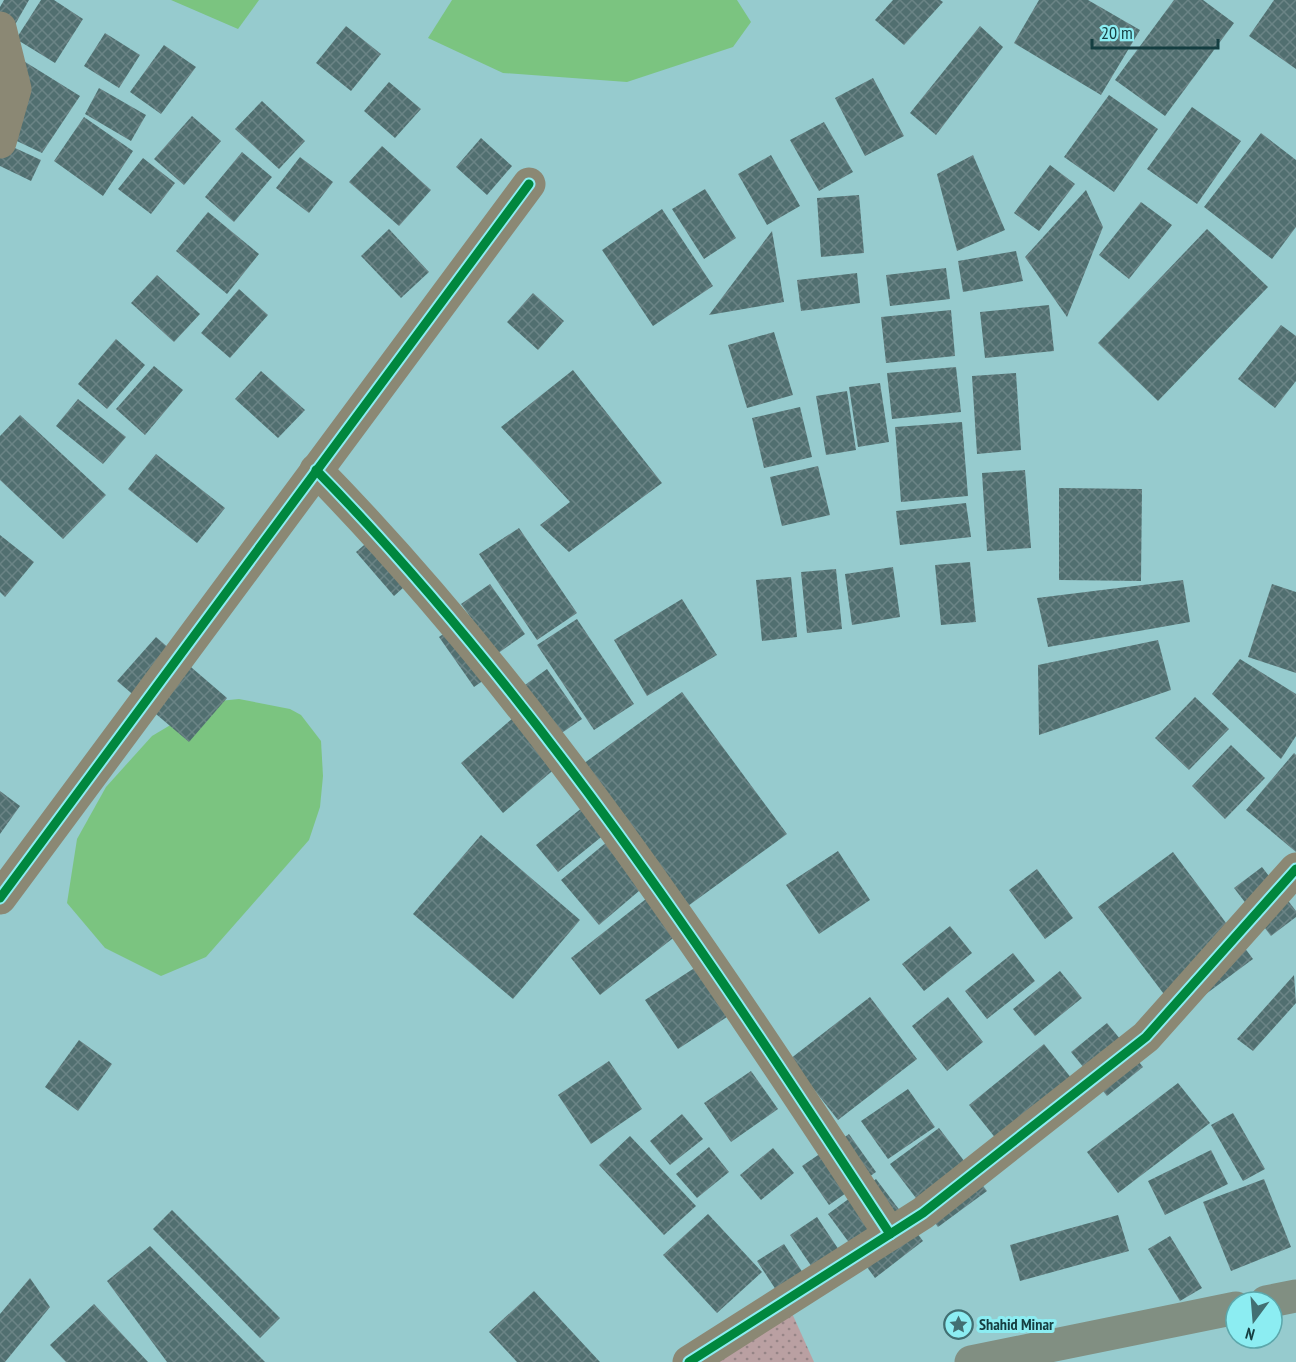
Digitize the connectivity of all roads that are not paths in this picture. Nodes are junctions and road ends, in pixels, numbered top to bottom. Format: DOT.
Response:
graph roads {
  1 [pos="0,28"];
  2 [pos="0,142"];
  3 [pos="529,184"];
  4 [pos="316,471"];
  5 [pos="1296,869"];
  6 [pos="0,898"];
  7 [pos="890,1234"];
  8 [pos="1224,1310"];
  9 [pos="689,1362"];
  10 [pos="976,1362"];
  1 -- 2 [label="street"];
  3 -- 4 [label="street"];
  4 -- 6 [label="street"];
  4 -- 7 [label="street"];
  5 -- 7 [label="street"];
  7 -- 9 [label="street"];
  8 -- 10 [label="main road"];
}
